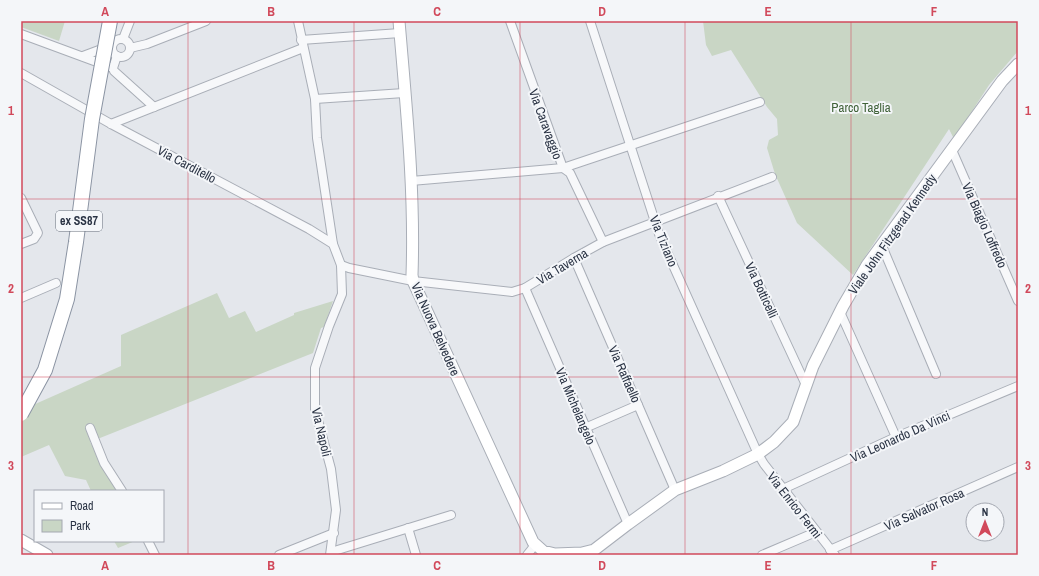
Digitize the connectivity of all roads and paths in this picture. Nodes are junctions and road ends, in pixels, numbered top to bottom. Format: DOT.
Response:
graph roads {
  1 [pos="110,21"];
  2 [pos="130,21"];
  3 [pos="206,21"];
  4 [pos="298,21"];
  5 [pos="399,21"];
  6 [pos="510,21"];
  7 [pos="590,21"];
  8 [pos="400,33"];
  9 [pos="21,34"];
  10 [pos="123,39"];
  11 [pos="302,44"];
  12 [pos="112,45"];
  13 [pos="130,48"];
  14 [pos="83,56"];
  15 [pos="117,56"];
  16 [pos="1018,64"];
  17 [pos="113,68"];
  18 [pos="21,73"];
  19 [pos="404,93"];
  20 [pos="315,99"];
  21 [pos="760,102"];
  22 [pos="154,107"];
  23 [pos="112,124"];
  24 [pos="630,145"];
  25 [pos="952,150"];
  26 [pos="563,168"];
  27 [pos="772,177"];
  28 [pos="411,181"];
  29 [pos="718,196"];
  30 [pos="21,198"];
  31 [pos="655,222"];
  32 [pos="603,242"];
  33 [pos="21,244"];
  34 [pos="333,244"];
  35 [pos="882,246"];
  36 [pos="574,258"];
  37 [pos="341,265"];
  38 [pos="413,281"];
  39 [pos="56,283"];
  40 [pos="525,288"];
  41 [pos="21,298"];
  42 [pos="1018,300"];
  43 [pos="840,312"];
  44 [pos="936,374"];
  45 [pos="806,385"];
  46 [pos="1018,386"];
  47 [pos="638,405"];
  48 [pos="21,414"];
  49 [pos="90,428"];
  50 [pos="585,428"];
  51 [pos="896,437"];
  52 [pos="758,454"];
  53 [pos="1018,467"];
  54 [pos="784,489"];
  55 [pos="121,490"];
  56 [pos="675,490"];
  57 [pos="451,515"];
  58 [pos="628,524"];
  59 [pos="408,528"];
  60 [pos="816,532"];
  61 [pos="334,533"];
  62 [pos="21,540"];
  63 [pos="148,542"];
  64 [pos="538,550"];
  65 [pos="595,552"];
  66 [pos="832,552"];
  67 [pos="331,553"];
  68 [pos="47,555"];
  69 [pos="155,555"];
  70 [pos="279,555"];
  71 [pos="416,555"];
  72 [pos="527,555"];
  73 [pos="762,555"];
  1 -- 48 [label="highway, ex SS87, bridge"];
  2 -- 10 [label="street"];
  3 -- 13 [label="street"];
  4 -- 11 [label="street"];
  5 -- 8 [label="street, Via Nuova Belvedere"];
  6 -- 26 [label="street, Via Caravaggio"];
  7 -- 24 [label="street, Via Tiziano"];
  8 -- 11 [label="street"];
  8 -- 19 [label="street, Via Nuova Belvedere"];
  9 -- 14 [label="street"];
  10 -- 12 [label="street"];
  10 -- 13 [label="street"];
  11 -- 20 [label="street"];
  11 -- 22 [label="street"];
  12 -- 14 [label="street"];
  12 -- 15 [label="street"];
  13 -- 15 [label="street"];
  14 -- 17 [label="street"];
  15 -- 17 [label="street"];
  16 -- 25 [label="street, Viale John Fitzgerad Kennedy"];
  17 -- 22 [label="street"];
  18 -- 23 [label="street, Via Carditello"];
  19 -- 20 [label="street"];
  19 -- 28 [label="street, Via Nuova Belvedere"];
  20 -- 34 [label="street"];
  21 -- 24 [label="street"];
  22 -- 23 [label="street"];
  23 -- 34 [label="street, Via Carditello"];
  24 -- 26 [label="street"];
  24 -- 31 [label="street, Via Tiziano"];
  25 -- 35 [label="street, Viale John Fitzgerad Kennedy"];
  25 -- 42 [label="street, Via Biagio Loffredo"];
  26 -- 28 [label="street"];
  26 -- 32 [label="street, Via Caravaggio"];
  27 -- 29 [label="street, Via Taverna"];
  28 -- 38 [label="street, Via Nuova Belvedere"];
  29 -- 31 [label="street, Via Taverna"];
  29 -- 45 [label="street, Via Botticelli"];
  30 -- 33 [label="street"];
  31 -- 32 [label="street, Via Taverna"];
  31 -- 52 [label="street, Via Tiziano"];
  32 -- 36 [label="street, Via Taverna"];
  34 -- 37 [label="street"];
  35 -- 43 [label="street, Viale John Fitzgerad Kennedy"];
  35 -- 44 [label="street"];
  36 -- 40 [label="street, Via Taverna"];
  36 -- 47 [label="street, Via Raffaello"];
  37 -- 38 [label="street, Via Taverna"];
  37 -- 61 [label="street, Via Napoli"];
  38 -- 40 [label="street, Via Taverna"];
  38 -- 64 [label="street, Via Nuova Belvedere"];
  39 -- 41 [label="street"];
  40 -- 50 [label="street, Via Michelangelo"];
  43 -- 45 [label="street, Viale John Fitzgerad Kennedy"];
  43 -- 51 [label="street"];
  45 -- 52 [label="street, Viale John Fitzgerad Kennedy"];
  46 -- 51 [label="street, Via Leonardo Da Vinci"];
  47 -- 50 [label="street"];
  47 -- 56 [label="street, Via Raffaello"];
  49 -- 55 [label="street"];
  50 -- 58 [label="street, Via Michelangelo"];
  51 -- 54 [label="street, Via Leonardo Da Vinci"];
  52 -- 54 [label="street, Via Enrico Fermi"];
  52 -- 56 [label="street, Viale John Fitzgerad Kennedy"];
  53 -- 66 [label="street, Via Salvator Rosa"];
  54 -- 60 [label="street, Via Enrico Fermi"];
  56 -- 58 [label="street, Viale John Fitzgerad Kennedy"];
  57 -- 59 [label="street"];
  58 -- 65 [label="street, Viale John Fitzgerad Kennedy"];
  59 -- 67 [label="street"];
  59 -- 71 [label="street"];
  60 -- 66 [label="street, Via Enrico Fermi"];
  60 -- 73 [label="street"];
  61 -- 67 [label="street, Via Napoli"];
  61 -- 70 [label="street"];
  62 -- 68 [label="street"];
  63 -- 69 [label="street"];
  64 -- 65 [label="street"];
  64 -- 72 [label="street"];
}
